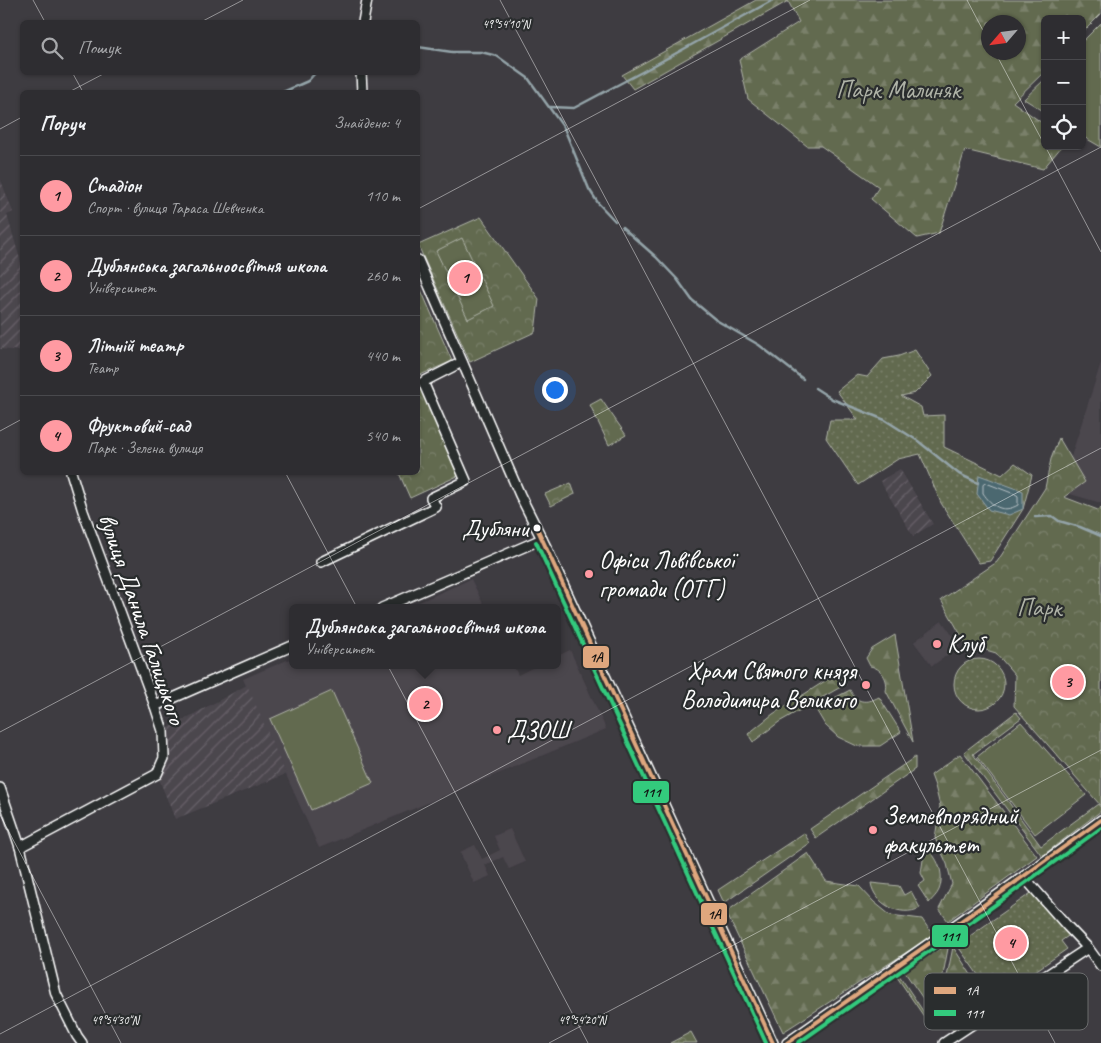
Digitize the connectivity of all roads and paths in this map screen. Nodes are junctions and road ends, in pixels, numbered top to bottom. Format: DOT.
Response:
graph roads {
  1 [pos="367,0"];
  2 [pos="363,20"];
  3 [pos="362,75"];
  4 [pos="362,90"];
  5 [pos="420,265"];
  6 [pos="462,362"];
  7 [pos="72,475"];
  8 [pos="542,539"];
  9 [pos="321,562"];
  10 [pos="391,604"];
  11 [pos="289,647"];
  12 [pos="155,706"];
  13 [pos="0,788"];
  14 [pos="1101,820"];
  15 [pos="20,847"];
  16 [pos="1024,877"];
  17 [pos="1088,948"];
  18 [pos="1101,966"];
  19 [pos="1050,973"];
  20 [pos="964,1030"];
  21 [pos="82,1043"];
  22 [pos="773,1043"];
  23 [pos="786,1043"];
  24 [pos="944,1043"];
  1 -- 2 [label="street"];
  3 -- 4 [label="street"];
  5 -- 6 [label="street"];
  6 -- 8 [label="street"];
  6 -- 9 [label="street"];
  7 -- 12 [label="street, вулиця Данила Галицького"];
  8 -- 10 [label="street"];
  8 -- 22 [label="street"];
  11 -- 12 [label="street"];
  12 -- 15 [label="street, вулиця Данила Галицького"];
  13 -- 15 [label="street"];
  14 -- 16 [label="street"];
  15 -- 21 [label="street"];
  16 -- 17 [label="street"];
  16 -- 23 [label="street"];
  17 -- 18 [label="street"];
  17 -- 19 [label="street"];
  20 -- 24 [label="street"];
}
